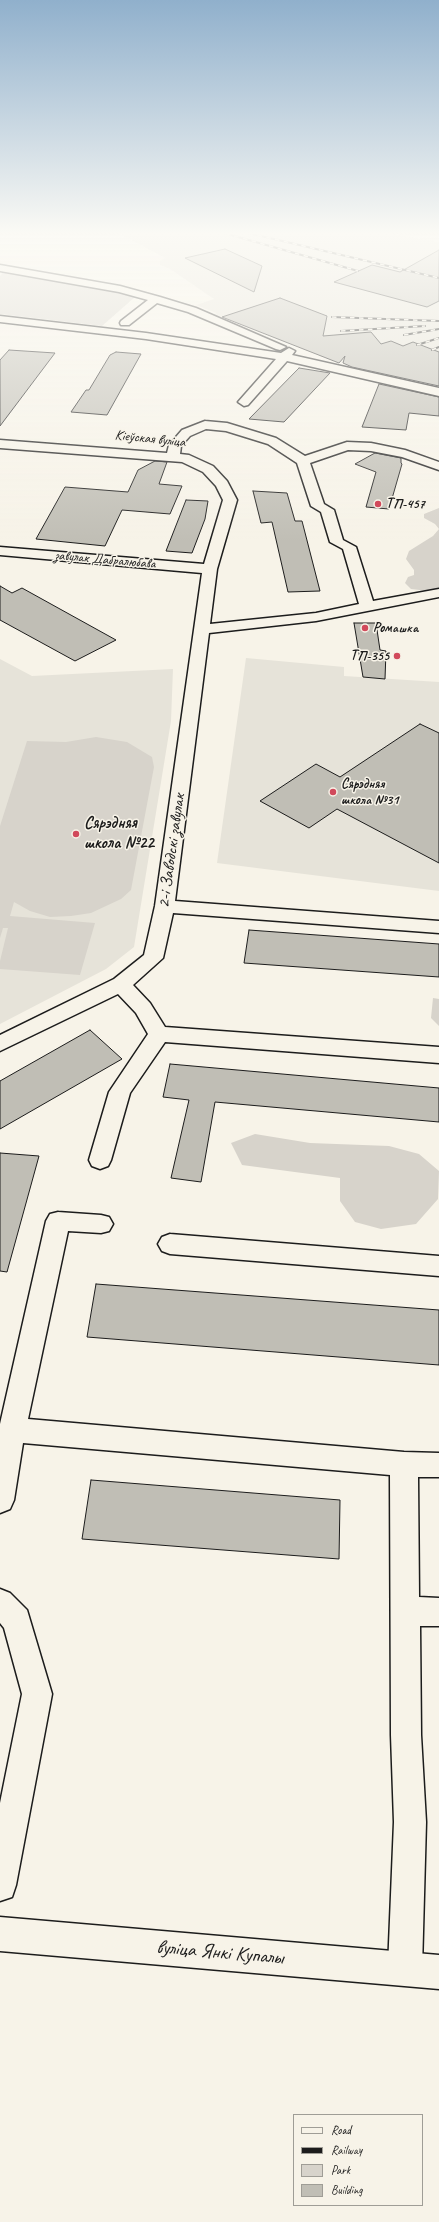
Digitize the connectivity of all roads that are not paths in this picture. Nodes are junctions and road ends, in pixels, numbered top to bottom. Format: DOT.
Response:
graph roads {
  1 [pos="135,335"];
  2 [pos="245,335"];
  3 [pos="287,354"];
  4 [pos="439,392"];
  5 [pos="244,402"];
  6 [pos="0,444"];
  7 [pos="173,455"];
  8 [pos="303,461"];
  9 [pos="439,466"];
  10 [pos="0,551"];
  11 [pos="210,569"];
  12 [pos="439,593"];
  13 [pos="367,608"];
  14 [pos="202,629"];
  15 [pos="165,906"];
  16 [pos="439,927"];
  17 [pos="121,984"];
  18 [pos="159,1034"];
  19 [pos="0,1044"];
  20 [pos="439,1055"];
  21 [pos="100,1160"];
  22 [pos="101,1224"];
  23 [pos="170,1244"];
  24 [pos="439,1266"];
  25 [pos="12,1430"];
  26 [pos="404,1464"];
  27 [pos="439,1465"];
  28 [pos="0,1500"];
  29 [pos="0,1603"];
  30 [pos="406,1610"];
  31 [pos="439,1612"];
  32 [pos="0,1885"];
  33 [pos="0,1934"];
  34 [pos="405,1968"];
  35 [pos="439,1972"];
  1 -- 3 [label="street"];
  2 -- 3 [label="street"];
  3 -- 4 [label="street"];
  3 -- 5 [label="street"];
  6 -- 7 [label="street, Кіеўская вуліца"];
  7 -- 8 [label="street"];
  7 -- 11 [label="street, Кіеўская вуліца"];
  8 -- 9 [label="street"];
  8 -- 13 [label="street"];
  10 -- 11 [label="street, завулак Дабралюбава"];
  11 -- 14 [label="street, 2-і Заводскі завулак"];
  12 -- 13 [label="street"];
  13 -- 14 [label="street"];
  14 -- 15 [label="street, 2-і Заводскі завулак"];
  15 -- 16 [label="street"];
  15 -- 17 [label="street, 2-і Заводскі завулак"];
  17 -- 18 [label="street"];
  17 -- 19 [label="street, 2-і Заводскі завулак"];
  18 -- 20 [label="street"];
  18 -- 21 [label="street"];
  22 -- 25 [label="street"];
  23 -- 24 [label="street"];
  25 -- 26 [label="street"];
  25 -- 28 [label="street"];
  26 -- 27 [label="street"];
  26 -- 30 [label="street"];
  29 -- 32 [label="street"];
  30 -- 31 [label="street"];
  30 -- 34 [label="street"];
  33 -- 34 [label="street, вуліца Янкі Купалы"];
  34 -- 35 [label="street, вуліца Янкі Купалы"];
}
